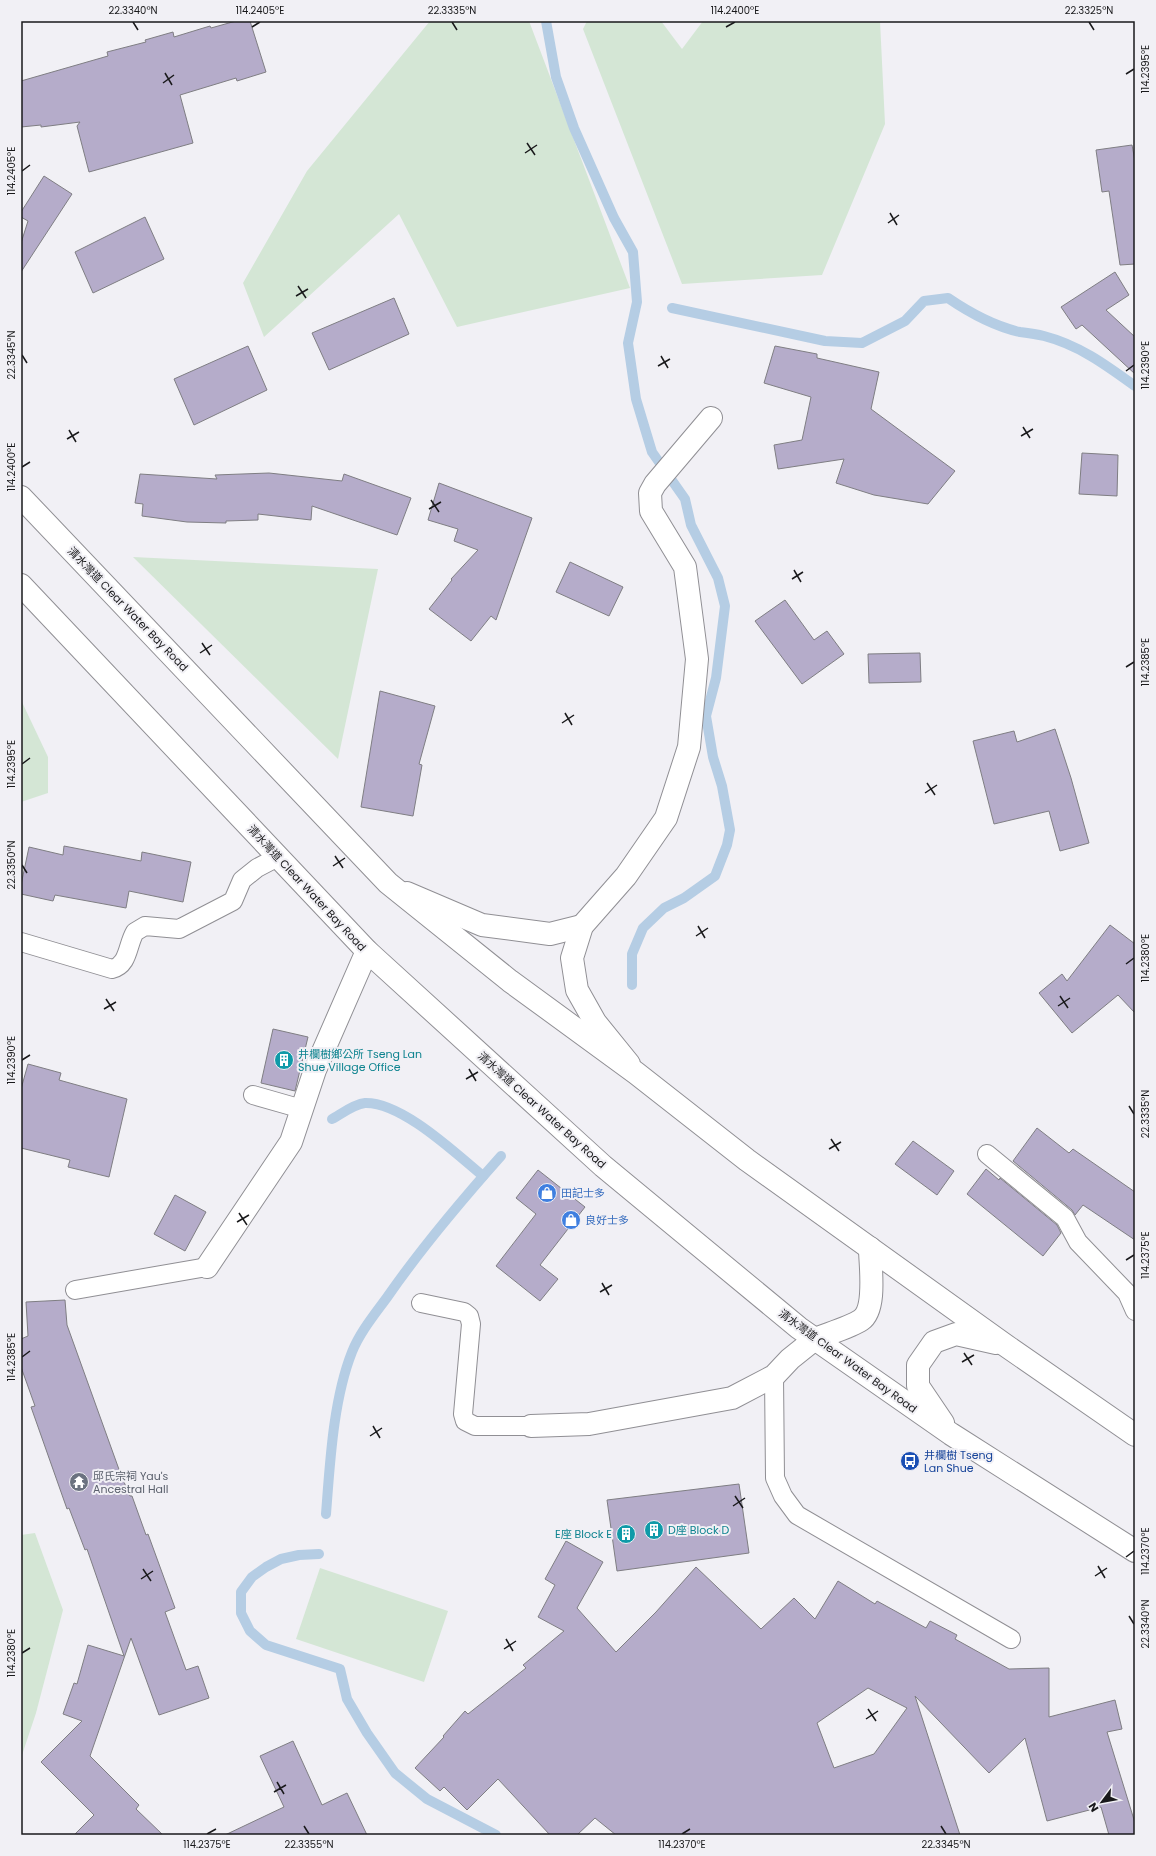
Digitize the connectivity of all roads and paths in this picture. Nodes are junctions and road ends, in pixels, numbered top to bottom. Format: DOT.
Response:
graph roads {
  1 [pos="711,418"];
  2 [pos="21,497"];
  3 [pos="21,584"];
  4 [pos="278,858"];
  5 [pos="388,883"];
  6 [pos="582,926"];
  7 [pos="21,942"];
  8 [pos="367,951"];
  9 [pos="636,1073"];
  10 [pos="253,1095"];
  11 [pos="302,1109"];
  12 [pos="987,1154"];
  13 [pos="870,1248"];
  14 [pos="207,1267"];
  15 [pos="75,1290"];
  16 [pos="421,1303"];
  17 [pos="1135,1311"];
  18 [pos="815,1339"];
  19 [pos="1005,1345"];
  20 [pos="774,1376"];
  21 [pos="531,1426"];
  22 [pos="951,1434"];
  23 [pos="1135,1435"];
  24 [pos="1135,1551"];
  25 [pos="1011,1639"];
  1 -- 6 [label="main road"];
  2 -- 5 [label="main road, 清水灣道 Clear Water Bay Road"];
  3 -- 4 [label="main road, 清水灣道 Clear Water Bay Road"];
  4 -- 7 [label="lane"];
  4 -- 8 [label="main road, 清水灣道 Clear Water Bay Road"];
  5 -- 6 [label="main road"];
  5 -- 9 [label="main road, 清水灣道 Clear Water Bay Road"];
  6 -- 9 [label="main road"];
  8 -- 11 [label="main road"];
  8 -- 18 [label="main road, 清水灣道 Clear Water Bay Road"];
  9 -- 13 [label="main road, 清水灣道 Clear Water Bay Road"];
  10 -- 11 [label="lane"];
  11 -- 14 [label="main road"];
  12 -- 17 [label="lane"];
  13 -- 18 [label="main road"];
  13 -- 19 [label="main road, 清水灣道 Clear Water Bay Road"];
  14 -- 15 [label="lane"];
  16 -- 21 [label="lane"];
  18 -- 20 [label="main road"];
  18 -- 22 [label="main road, 清水灣道 Clear Water Bay Road"];
  19 -- 22 [label="main road"];
  19 -- 23 [label="main road, 清水灣道 Clear Water Bay Road"];
  20 -- 21 [label="main road"];
  20 -- 25 [label="lane"];
  22 -- 24 [label="main road, 清水灣道 Clear Water Bay Road"];
}
